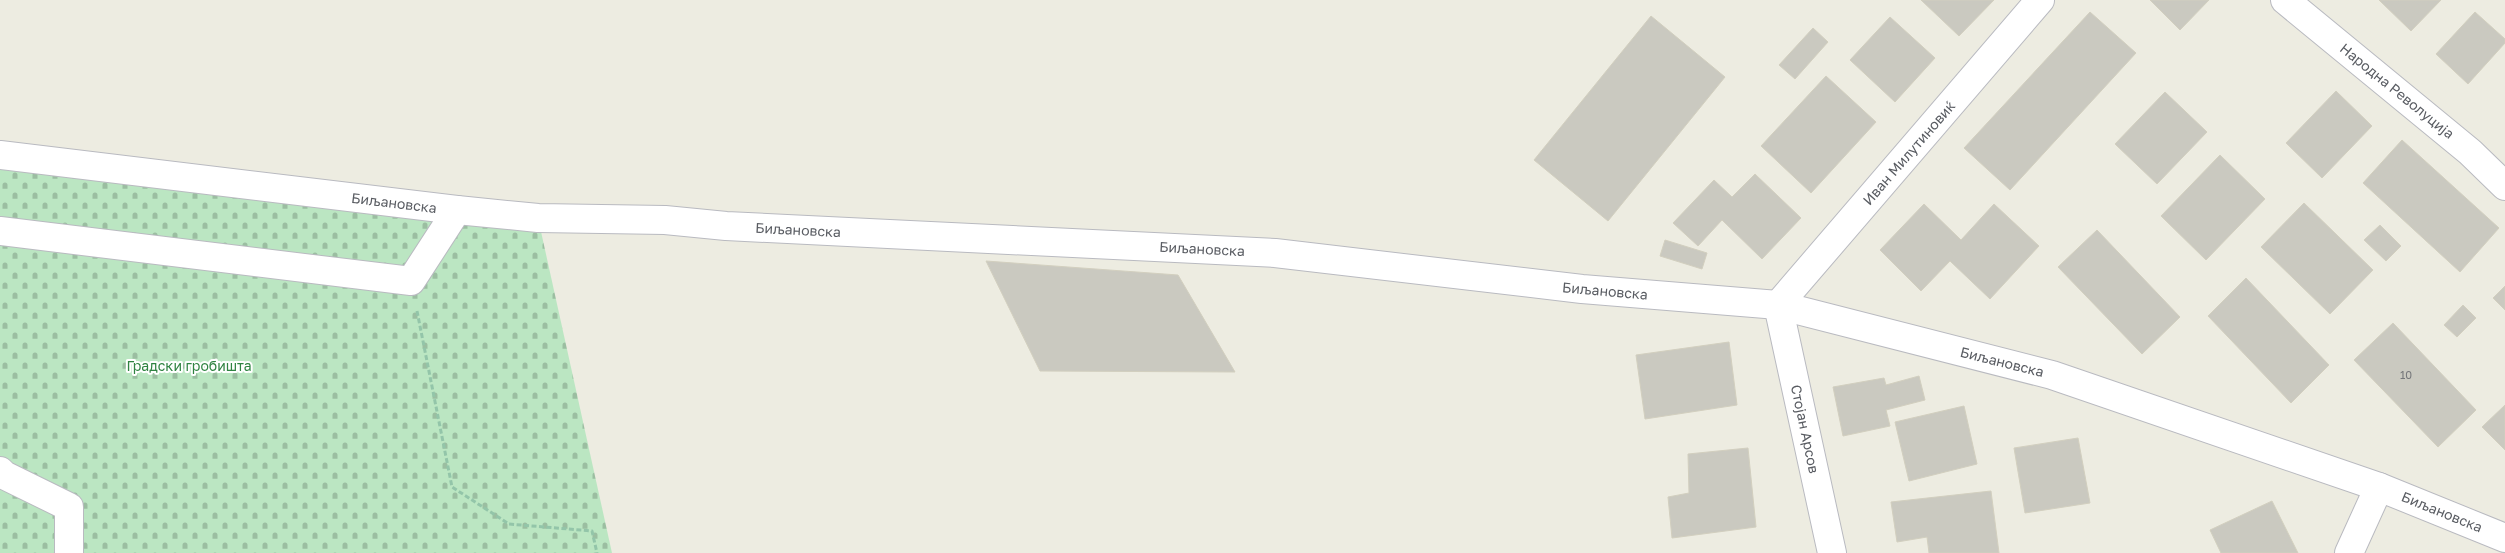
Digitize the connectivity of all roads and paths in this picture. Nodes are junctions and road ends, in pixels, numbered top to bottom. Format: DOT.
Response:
graph roads {
  1 [pos="2040,0"];
  2 [pos="2285,0"];
  3 [pos="0,156"];
  4 [pos="2505,186"];
  5 [pos="456,210"];
  6 [pos="0,231"];
  7 [pos="411,281"];
  8 [pos="1778,305"];
  9 [pos="1,475"];
  10 [pos="2379,487"];
  11 [pos="2505,538"];
  12 [pos="69,553"];
  13 [pos="597,553"];
  14 [pos="1832,553"];
  15 [pos="2349,553"];
  1 -- 8 [label="street, Иван Милутиновиќ"];
  2 -- 4 [label="street, Народна Револуција"];
  3 -- 5 [label="street, Биљановска"];
  5 -- 7 [label="street"];
  5 -- 8 [label="street, Биљановска"];
  6 -- 7 [label="street"];
  7 -- 13 [label="path"];
  8 -- 10 [label="street, Биљановска"];
  8 -- 14 [label="street, Стојан Арсов"];
  9 -- 12 [label="street"];
  10 -- 11 [label="street, Биљановска"];
  10 -- 15 [label="street"];
}
